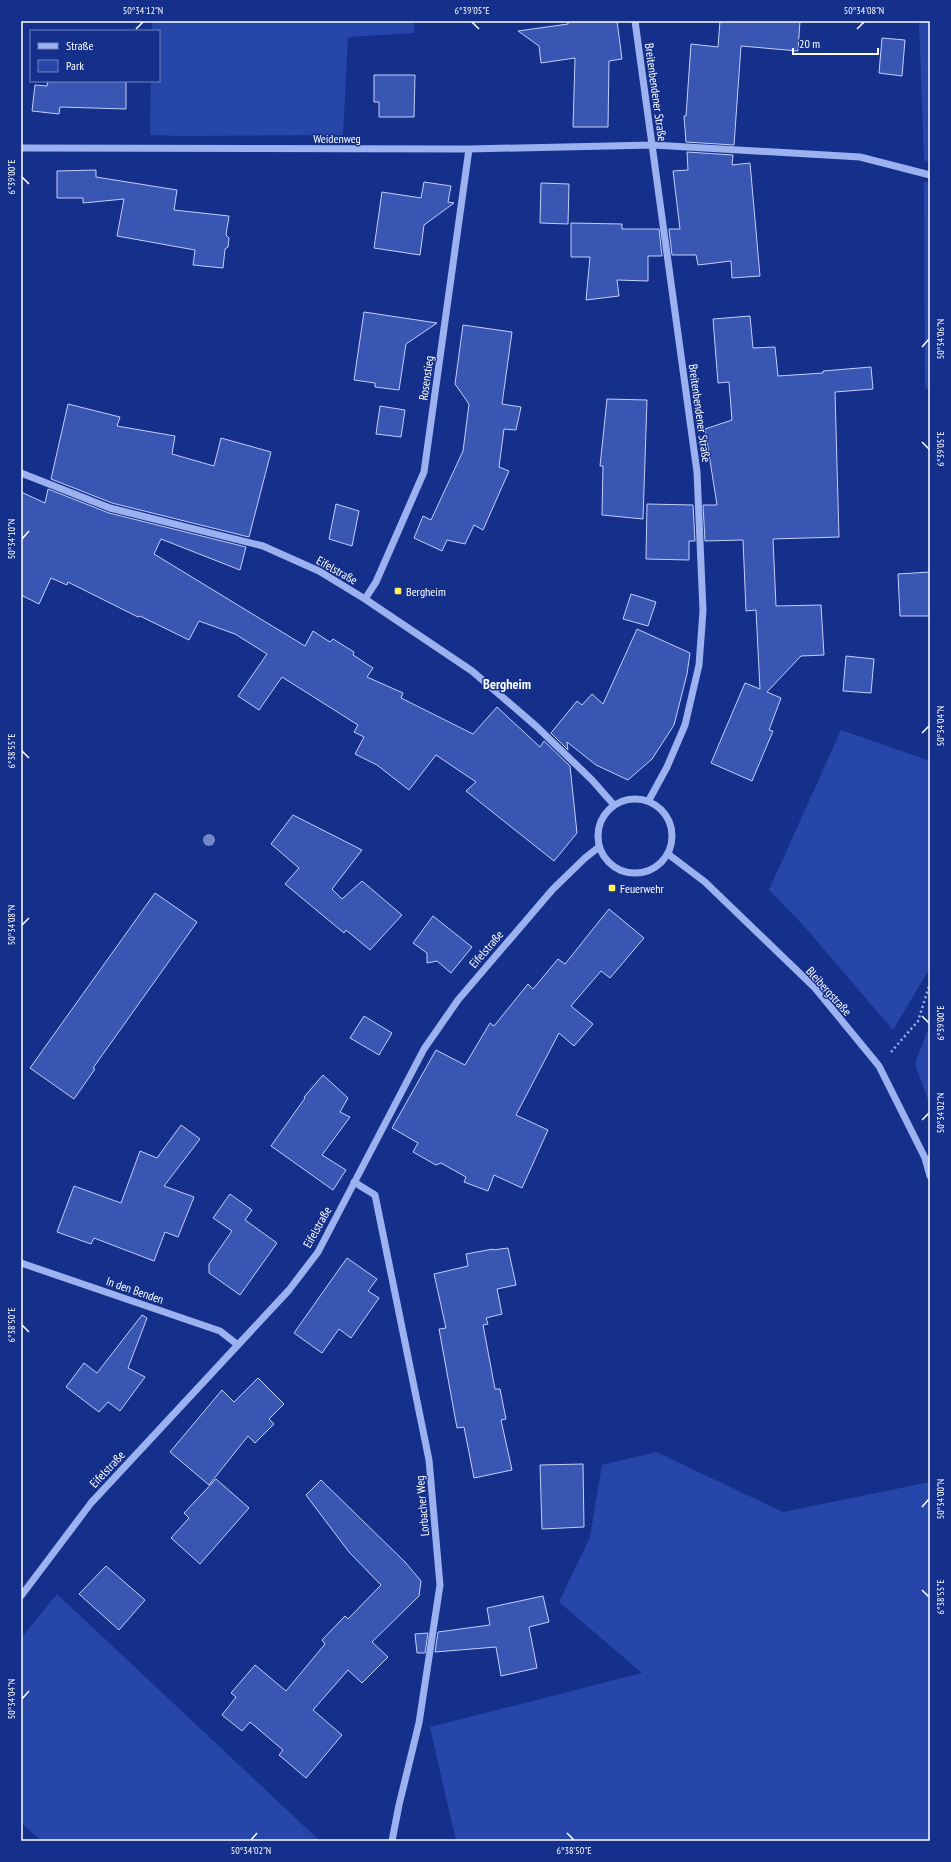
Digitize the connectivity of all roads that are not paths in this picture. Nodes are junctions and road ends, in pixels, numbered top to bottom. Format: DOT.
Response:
graph roads {
  1 [pos="635,21"];
  2 [pos="653,145"];
  3 [pos="21,148"];
  4 [pos="469,149"];
  5 [pos="930,176"];
  6 [pos="21,473"];
  7 [pos="365,599"];
  8 [pos="648,800"];
  9 [pos="614,805"];
  10 [pos="599,848"];
  11 [pos="668,854"];
  12 [pos="930,1176"];
  13 [pos="354,1182"];
  14 [pos="21,1263"];
  15 [pos="238,1345"];
  16 [pos="21,1596"];
  17 [pos="392,1841"];
  1 -- 2 [label="street, Breitenbendener Straße"];
  2 -- 4 [label="street, Weidenweg"];
  2 -- 5 [label="street, Weidenweg"];
  2 -- 8 [label="street, Breitenbendener Straße"];
  3 -- 4 [label="street, Weidenweg"];
  4 -- 7 [label="street, Rosenstieg"];
  6 -- 7 [label="street, Eifelstraße"];
  7 -- 9 [label="street, Eifelstraße"];
  8 -- 9 [label="street"];
  8 -- 11 [label="street"];
  9 -- 10 [label="street"];
  10 -- 11 [label="street"];
  10 -- 13 [label="street, Eifelstraße"];
  11 -- 12 [label="street, Bleibergstraße"];
  13 -- 15 [label="street, Eifelstraße"];
  13 -- 17 [label="street, Lorbacher Weg"];
  14 -- 15 [label="street, In den Benden"];
  15 -- 16 [label="street, Eifelstraße"];
}
